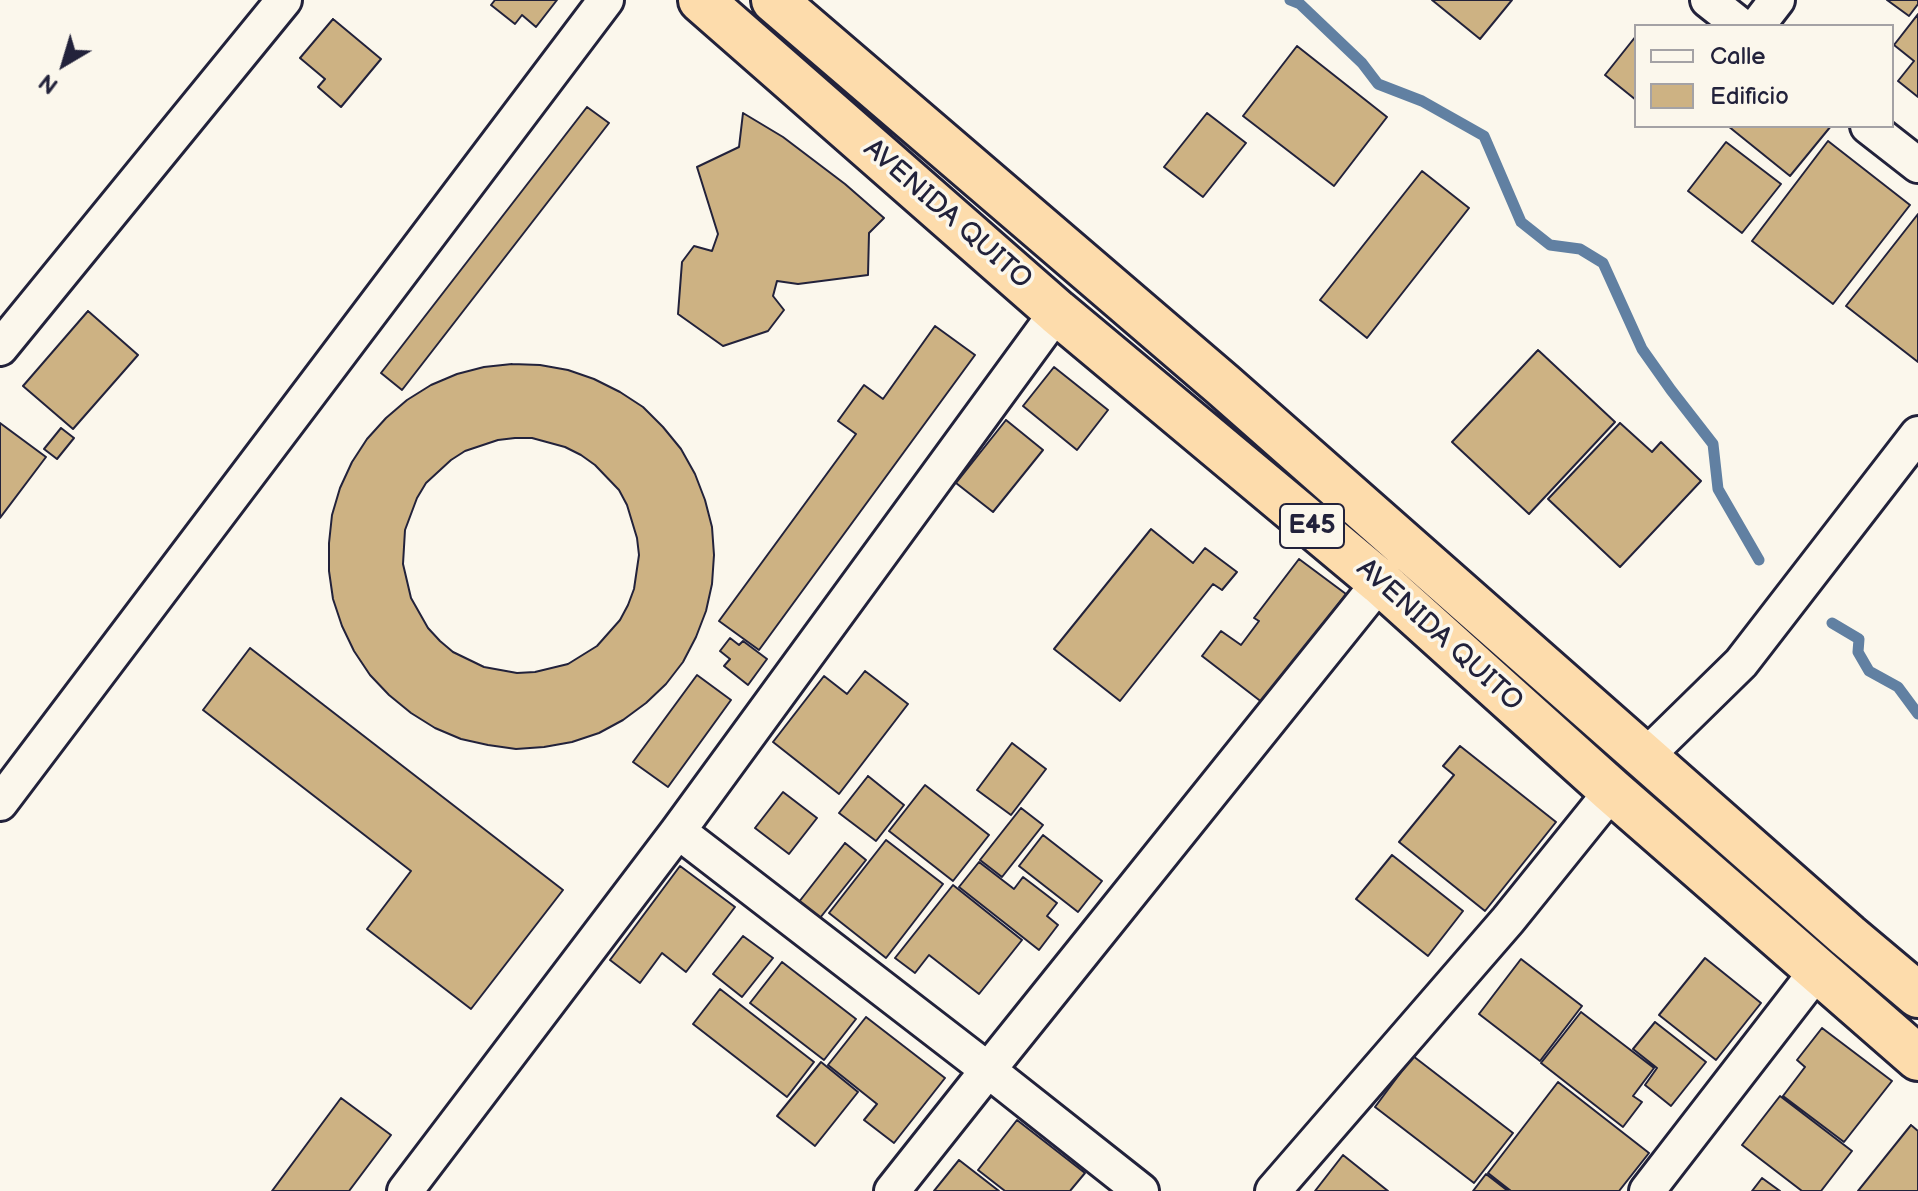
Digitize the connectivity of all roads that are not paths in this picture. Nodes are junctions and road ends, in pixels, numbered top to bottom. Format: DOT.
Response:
graph roads {
  1 [pos="284,0"];
  2 [pos="606,0"];
  3 [pos="701,0"];
  4 [pos="774,0"];
  5 [pos="1708,0"];
  6 [pos="1777,0"];
  7 [pos="1738,24"];
  8 [pos="1759,24"];
  9 [pos="1871,128"];
  10 [pos="1918,165"];
  11 [pos="1057,312"];
  12 [pos="0,348"];
  13 [pos="1918,434"];
  14 [pos="1380,582"];
  15 [pos="1646,756"];
  16 [pos="1612,791"];
  17 [pos="0,803"];
  18 [pos="678,831"];
  19 [pos="1817,971"];
  20 [pos="1918,995"];
  21 [pos="1918,1058"];
  22 [pos="988,1070"];
  23 [pos="405,1191"];
  24 [pos="892,1191"];
  25 [pos="1141,1191"];
  26 [pos="1273,1191"];
  27 [pos="1647,1191"];
  1 -- 12 [label="street"];
  2 -- 17 [label="street"];
  3 -- 11 [label="highway, AVENIDA QUITO / E45"];
  4 -- 15 [label="highway, AVENIDA QUITO / E45"];
  5 -- 7 [label="street"];
  6 -- 8 [label="street"];
  9 -- 10 [label="street"];
  11 -- 14 [label="highway, AVENIDA QUITO / E45"];
  11 -- 18 [label="street"];
  13 -- 15 [label="street"];
  14 -- 16 [label="highway, AVENIDA QUITO / E45"];
  14 -- 22 [label="street"];
  15 -- 20 [label="highway, AVENIDA QUITO / E45"];
  16 -- 19 [label="highway, AVENIDA QUITO / E45"];
  16 -- 26 [label="street"];
  18 -- 22 [label="street"];
  18 -- 23 [label="street"];
  19 -- 21 [label="highway, AVENIDA QUITO / E45"];
  19 -- 27 [label="street"];
  22 -- 24 [label="street"];
  22 -- 25 [label="street"];
}
